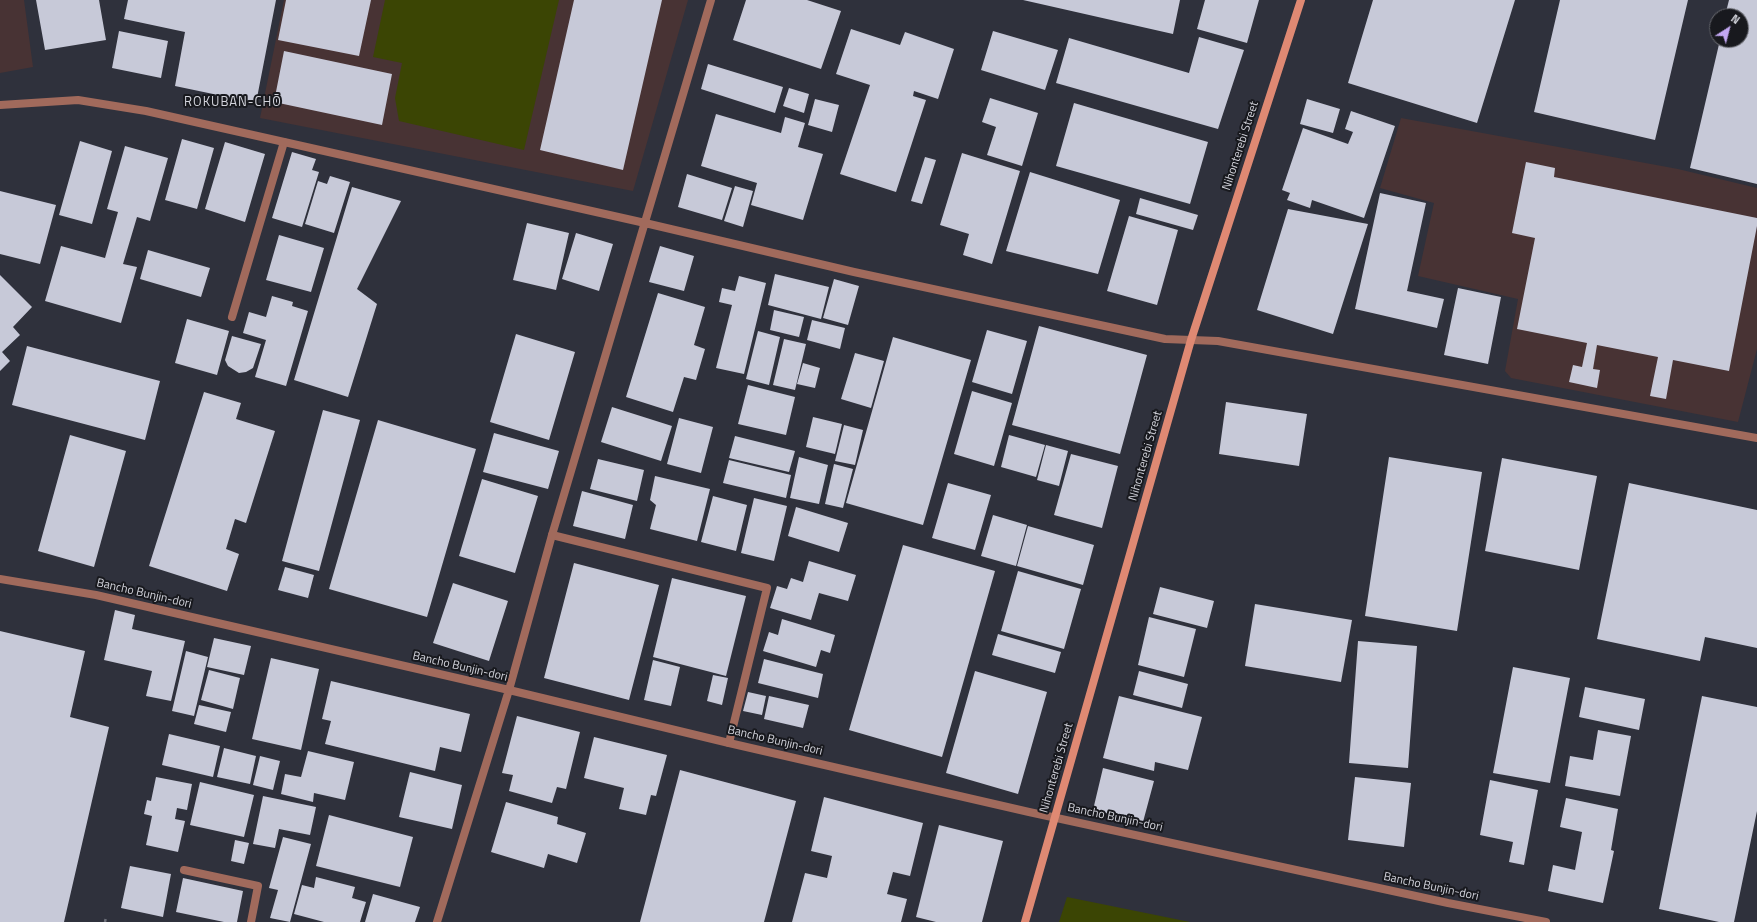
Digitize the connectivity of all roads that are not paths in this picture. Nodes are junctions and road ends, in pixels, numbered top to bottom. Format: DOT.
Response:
graph roads {
  1 [pos="711,0"];
  2 [pos="1301,0"];
  3 [pos="0,105"];
  4 [pos="284,142"];
  5 [pos="645,222"];
  6 [pos="232,317"];
  7 [pos="1191,340"];
  8 [pos="1757,438"];
  9 [pos="552,535"];
  10 [pos="0,579"];
  11 [pos="509,690"];
  12 [pos="730,743"];
  13 [pos="1055,817"];
  14 [pos="184,870"];
  15 [pos="251,922"];
  16 [pos="437,922"];
  17 [pos="1025,922"];
  18 [pos="1546,922"];
  1 -- 5 [label="street"];
  2 -- 7 [label="street, Nihonterebi Street"];
  3 -- 4 [label="street"];
  4 -- 5 [label="street"];
  4 -- 6 [label="street"];
  5 -- 7 [label="street"];
  5 -- 9 [label="street"];
  7 -- 8 [label="street"];
  7 -- 13 [label="street, Nihonterebi Street"];
  9 -- 11 [label="street"];
  9 -- 12 [label="street"];
  10 -- 11 [label="street, Bancho Bunjin-dori"];
  11 -- 12 [label="street, Bancho Bunjin-dori"];
  11 -- 16 [label="street"];
  12 -- 13 [label="street, Bancho Bunjin-dori"];
  13 -- 17 [label="street, Nihonterebi Street"];
  13 -- 18 [label="street, Bancho Bunjin-dori"];
  14 -- 15 [label="street"];
}
